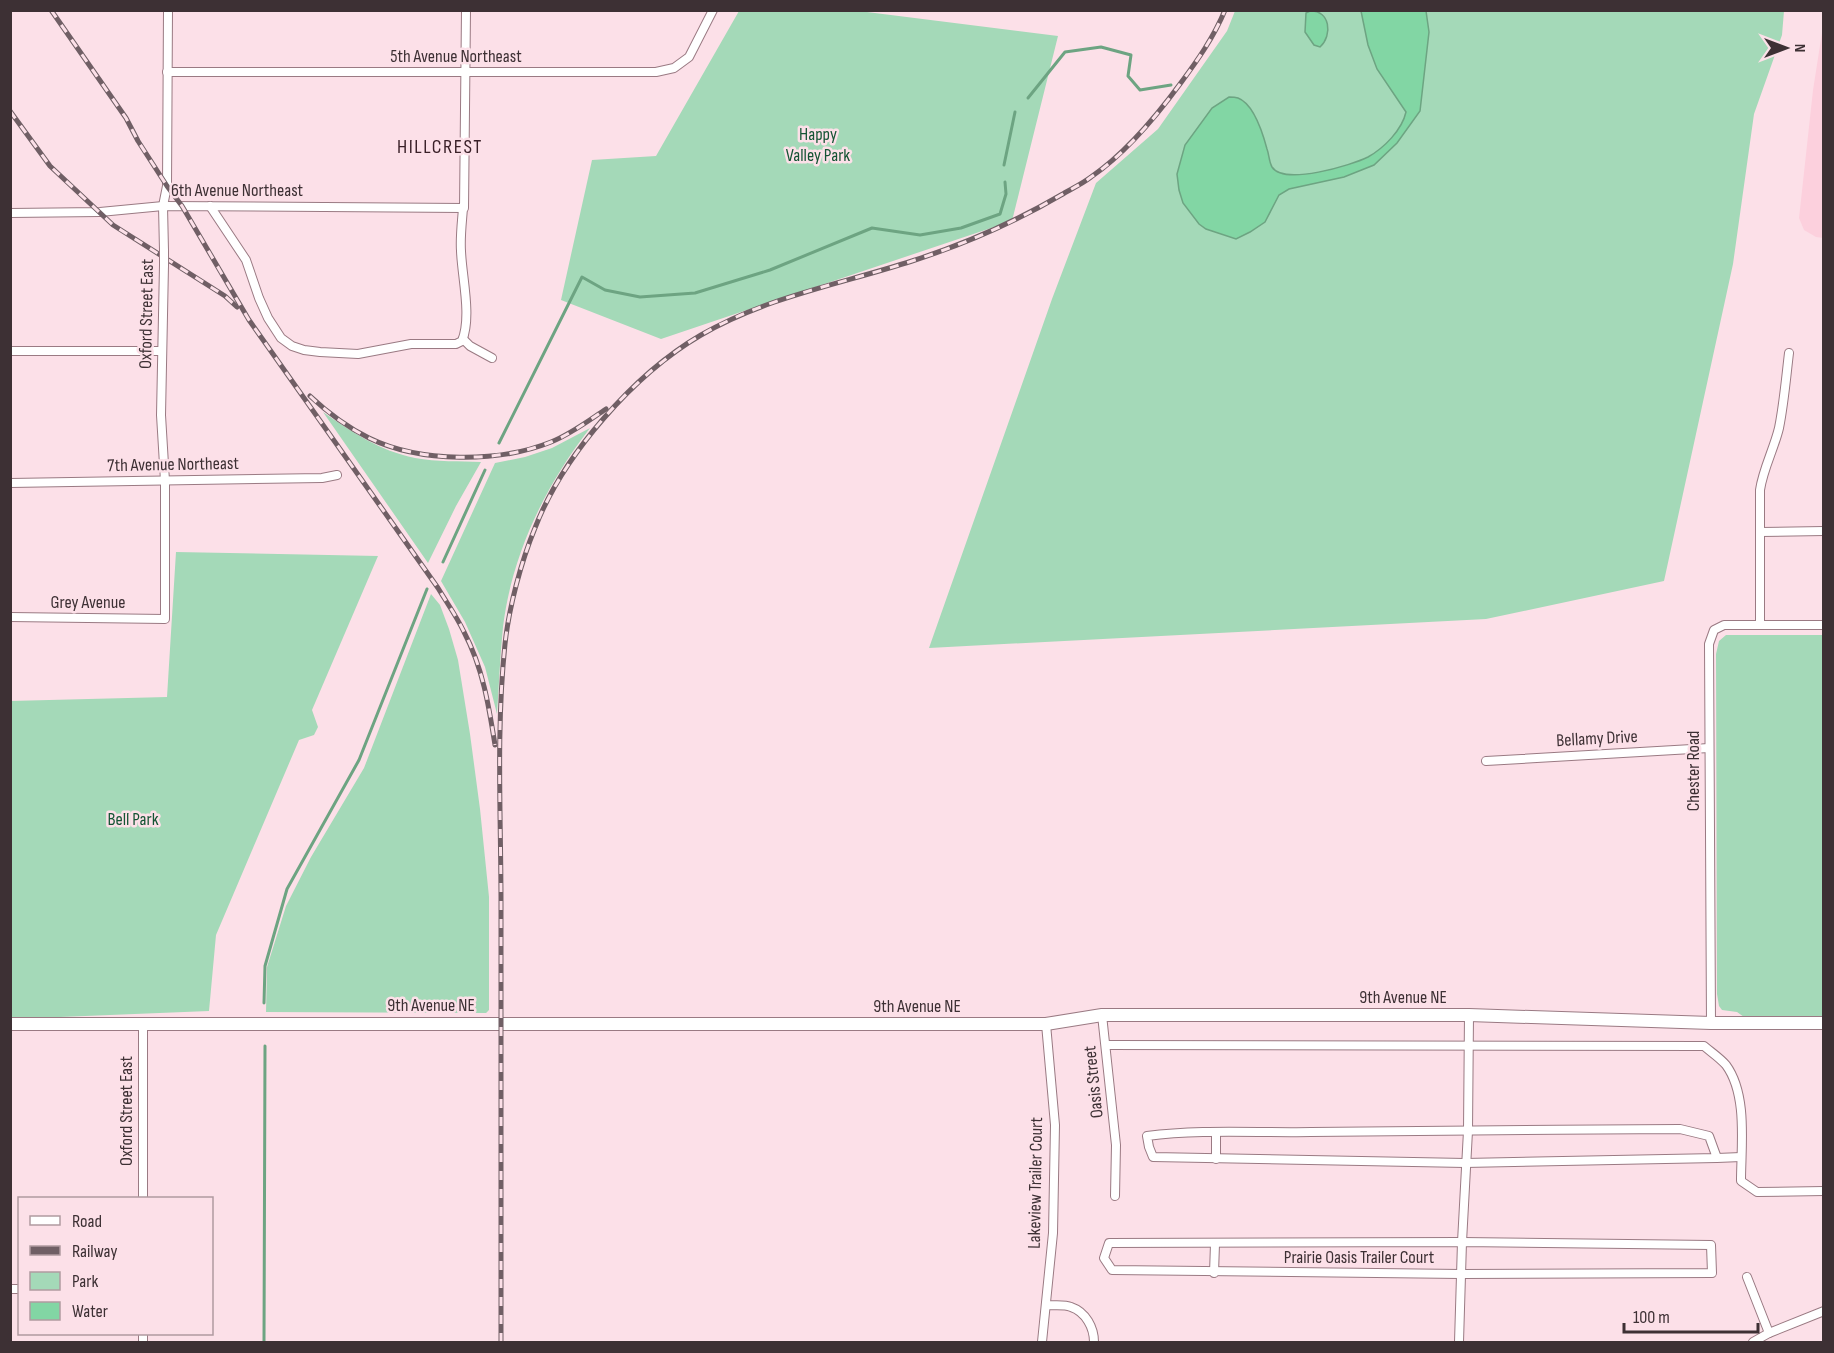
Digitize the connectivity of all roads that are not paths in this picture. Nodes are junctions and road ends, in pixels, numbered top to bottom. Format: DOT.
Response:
graph roads {
  1 [pos="168,10"];
  2 [pos="466,10"];
  3 [pos="713,10"];
  4 [pos="167,72"];
  5 [pos="465,73"];
  6 [pos="163,206"];
  7 [pos="210,206"];
  8 [pos="464,208"];
  9 [pos="10,213"];
  10 [pos="463,339"];
  11 [pos="10,351"];
  12 [pos="162,351"];
  13 [pos="1789,353"];
  14 [pos="492,358"];
  15 [pos="337,475"];
  16 [pos="165,481"];
  17 [pos="10,483"];
  18 [pos="1824,531"];
  19 [pos="1760,532"];
  20 [pos="10,617"];
  21 [pos="165,619"];
  22 [pos="1760,625"];
  23 [pos="1824,625"];
  24 [pos="1709,748"];
  25 [pos="1486,761"];
  26 [pos="1102,1015"];
  27 [pos="1469,1015"];
  28 [pos="143,1023"];
  29 [pos="1711,1023"];
  30 [pos="1824,1023"];
  31 [pos="10,1024"];
  32 [pos="1046,1024"];
  33 [pos="1106,1045"];
  34 [pos="1469,1046"];
  35 [pos="1468,1131"];
  36 [pos="1216,1132"];
  37 [pos="1741,1157"];
  38 [pos="1717,1158"];
  39 [pos="1216,1159"];
  40 [pos="1465,1163"];
  41 [pos="1824,1191"];
  42 [pos="1115,1196"];
  43 [pos="143,1197"];
  44 [pos="1462,1242"];
  45 [pos="1215,1244"];
  46 [pos="1215,1273"];
  47 [pos="1461,1274"];
  48 [pos="1748,1277"];
  49 [pos="1046,1305"];
  50 [pos="1824,1311"];
  51 [pos="1769,1334"];
  52 [pos="1042,1342"];
  53 [pos="1094,1342"];
  54 [pos="1459,1342"];
  55 [pos="1753,1342"];
  1 -- 4 [label="street, Oxford Street East"];
  2 -- 5 [label="street"];
  3 -- 5 [label="street, 5th Avenue Northeast"];
  4 -- 5 [label="street, 5th Avenue Northeast"];
  4 -- 6 [label="street, Oxford Street East"];
  5 -- 8 [label="street"];
  6 -- 7 [label="street, 6th Avenue Northeast"];
  6 -- 9 [label="street, 6th Avenue Northeast"];
  6 -- 12 [label="street, Oxford Street East, bridge"];
  7 -- 8 [label="street, 6th Avenue Northeast"];
  7 -- 10 [label="street"];
  8 -- 10 [label="street"];
  10 -- 14 [label="street"];
  11 -- 12 [label="street"];
  12 -- 16 [label="street, Oxford Street East"];
  13 -- 19 [label="street"];
  15 -- 16 [label="street, 7th Avenue Northeast"];
  16 -- 17 [label="street, 7th Avenue Northeast"];
  16 -- 21 [label="street, Oxford Street East"];
  18 -- 19 [label="street"];
  19 -- 22 [label="street"];
  20 -- 21 [label="street, Grey Avenue"];
  22 -- 23 [label="street, Chester Road"];
  22 -- 24 [label="street, Chester Road"];
  24 -- 25 [label="street, Bellamy Drive"];
  24 -- 29 [label="street, Chester Road"];
  26 -- 27 [label="street, 9th Avenue NE"];
  26 -- 32 [label="street, 9th Avenue NE"];
  26 -- 33 [label="street, Oasis Street"];
  27 -- 29 [label="street, 9th Avenue NE"];
  27 -- 34 [label="street"];
  28 -- 31 [label="street, 9th Avenue NE"];
  28 -- 32 [label="street, 9th Avenue NE"];
  28 -- 43 [label="street, Oxford Street East"];
  29 -- 30 [label="street, 9th Avenue NE"];
  32 -- 49 [label="street, Lakeview Trailer Court"];
  33 -- 34 [label="street"];
  33 -- 42 [label="street, Oasis Street"];
  34 -- 35 [label="street"];
  34 -- 37 [label="street"];
  35 -- 36 [label="street"];
  35 -- 38 [label="street"];
  35 -- 40 [label="street"];
  36 -- 39 [label="street"];
  36 -- 39 [label="street"];
  37 -- 38 [label="street"];
  37 -- 41 [label="street"];
  38 -- 40 [label="street"];
  39 -- 40 [label="street"];
  40 -- 44 [label="street"];
  44 -- 45 [label="street, Prairie Oasis Trailer Court"];
  44 -- 47 [label="street"];
  44 -- 47 [label="street, Prairie Oasis Trailer Court"];
  45 -- 46 [label="street"];
  45 -- 46 [label="street, Prairie Oasis Trailer Court"];
  46 -- 47 [label="street, Prairie Oasis Trailer Court"];
  47 -- 54 [label="street"];
  48 -- 51 [label="street"];
  49 -- 52 [label="street, Lakeview Trailer Court"];
  49 -- 53 [label="street"];
  50 -- 51 [label="street"];
  51 -- 55 [label="street"];
}
